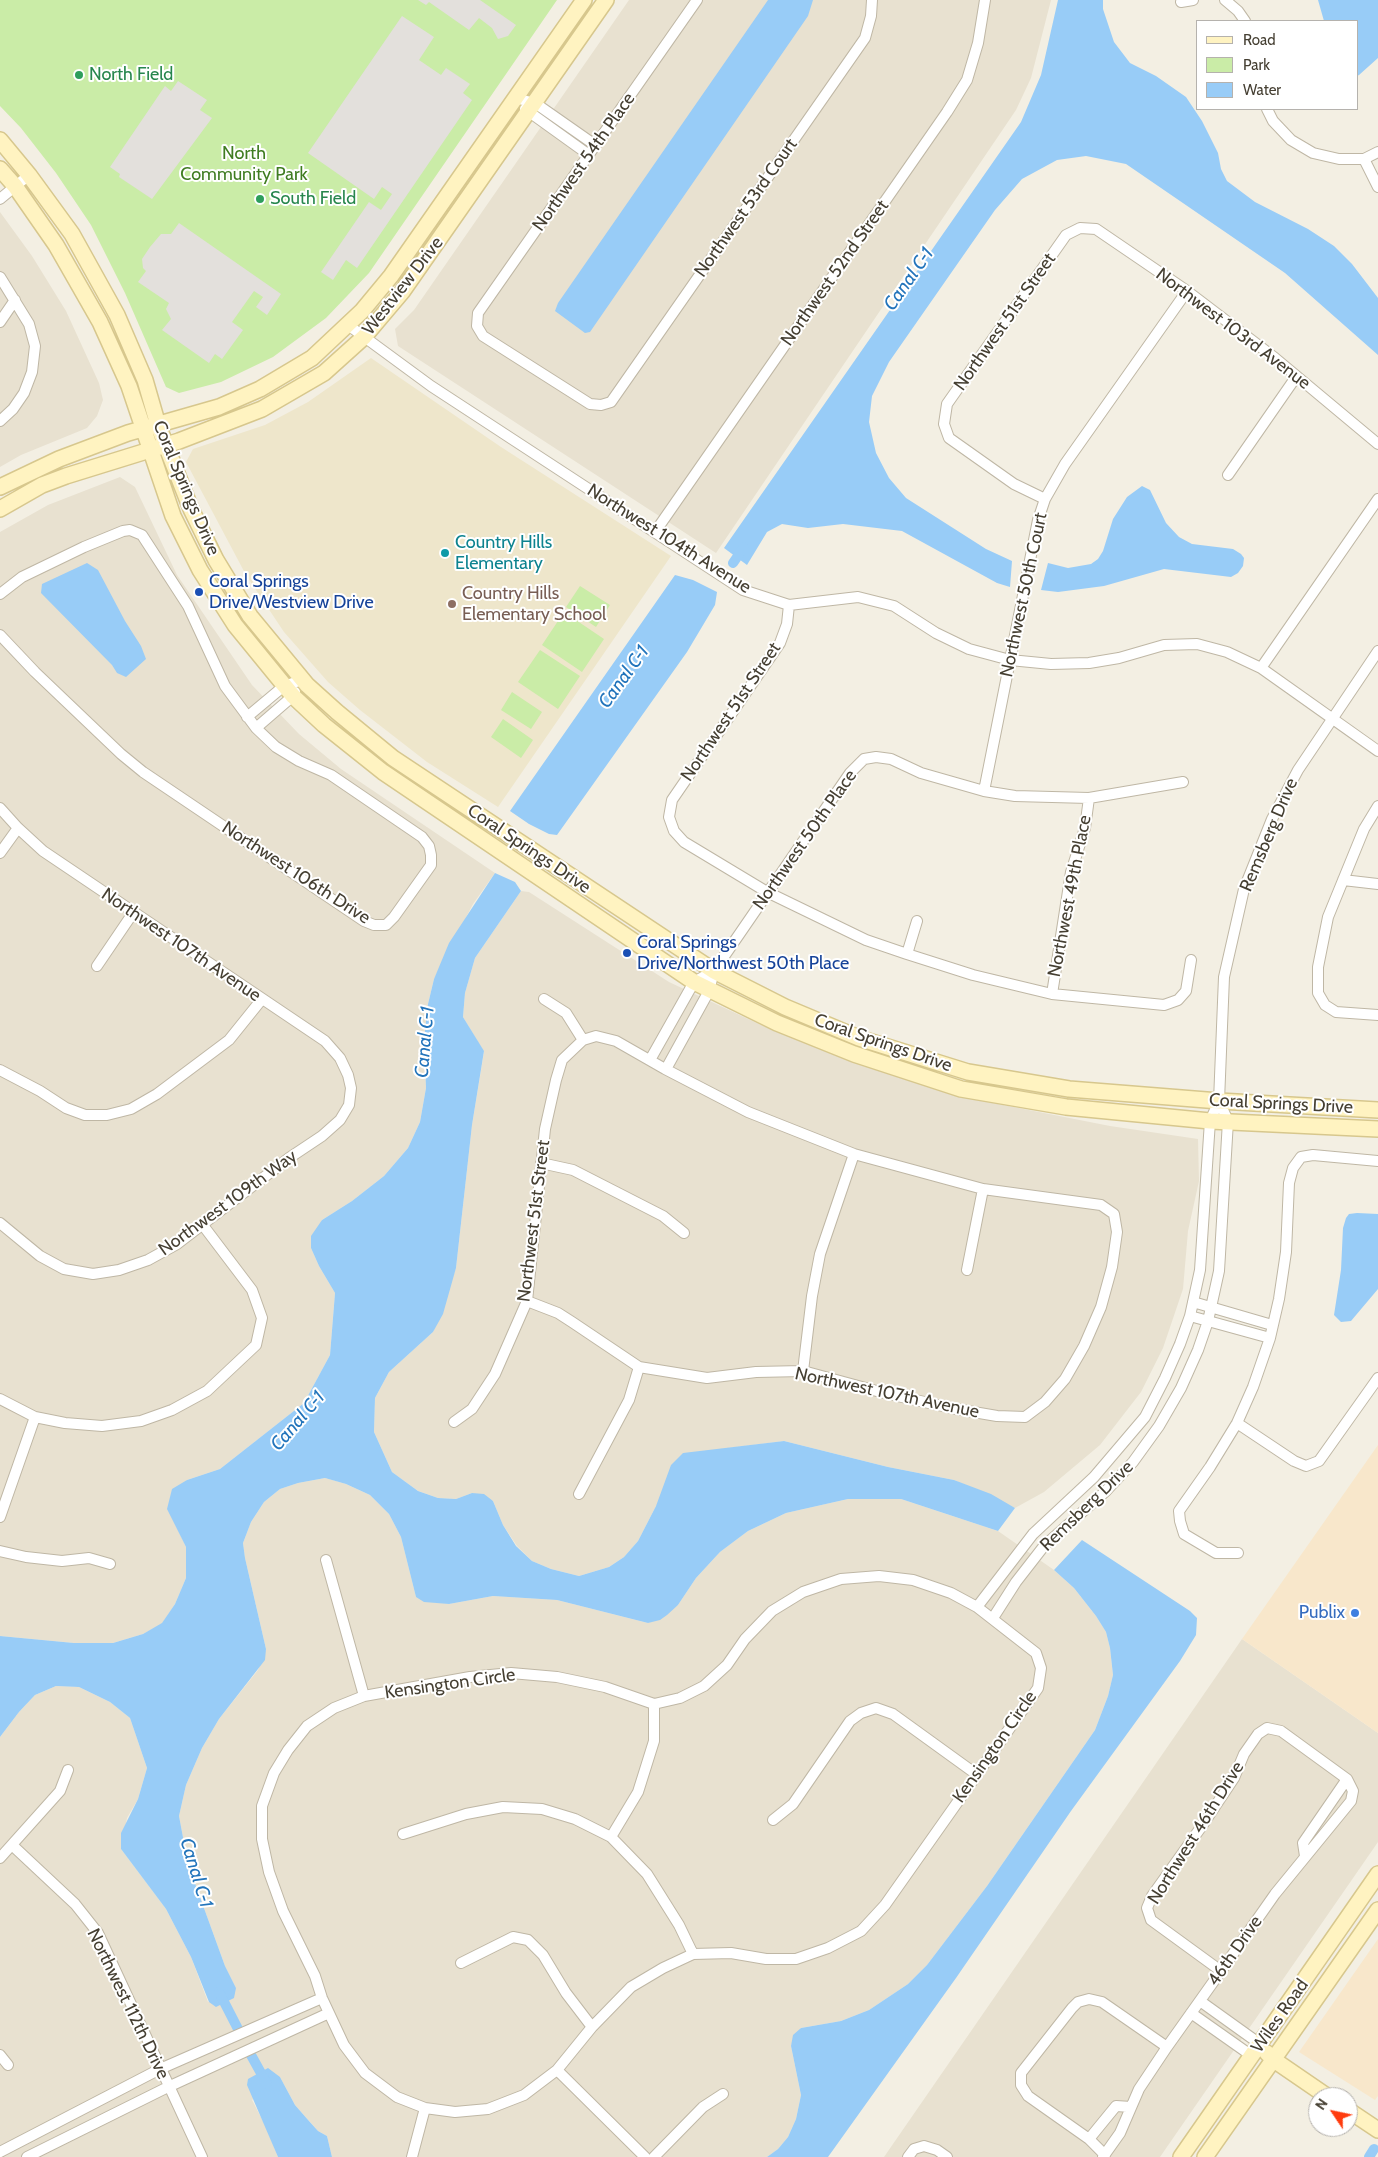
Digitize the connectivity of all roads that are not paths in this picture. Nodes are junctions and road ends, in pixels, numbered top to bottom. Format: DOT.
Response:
graph roads {
  1 [pos="584,0"];
  2 [pos="606,0"];
  3 [pos="696,0"];
  4 [pos="872,0"];
  5 [pos="985,0"];
  6 [pos="1194,0"];
  7 [pos="1225,0"];
  8 [pos="1181,2"];
  9 [pos="1244,20"];
  10 [pos="515,98"];
  11 [pos="531,108"];
  12 [pos="1268,110"];
  13 [pos="0,140"];
  14 [pos="596,145"];
  15 [pos="1378,152"];
  16 [pos="589,155"];
  17 [pos="1364,159"];
  18 [pos="0,169"];
  19 [pos="29,175"];
  20 [pos="15,186"];
  21 [pos="1378,186"];
  22 [pos="0,198"];
  23 [pos="1080,228"];
  24 [pos="0,277"];
  25 [pos="1187,291"];
  26 [pos="15,300"];
  27 [pos="0,322"];
  28 [pos="348,325"];
  29 [pos="476,326"];
  30 [pos="364,337"];
  31 [pos="1296,377"];
  32 [pos="0,421"];
  33 [pos="151,427"];
  34 [pos="1378,444"];
  35 [pos="166,445"];
  36 [pos="150,450"];
  37 [pos="1228,475"];
  38 [pos="0,487"];
  39 [pos="1045,499"];
  40 [pos="1378,499"];
  41 [pos="0,509"];
  42 [pos="655,532"];
  43 [pos="0,594"];
  44 [pos="790,605"];
  45 [pos="0,635"];
  46 [pos="1378,651"];
  47 [pos="1010,660"];
  48 [pos="1261,668"];
  49 [pos="302,680"];
  50 [pos="288,691"];
  51 [pos="1332,717"];
  52 [pos="247,718"];
  53 [pos="256,728"];
  54 [pos="1378,751"];
  55 [pos="1183,782"];
  56 [pos="984,791"];
  57 [pos="1089,798"];
  58 [pos="1378,806"];
  59 [pos="0,808"];
  60 [pos="18,828"];
  61 [pos="0,853"];
  62 [pos="1343,880"];
  63 [pos="1378,884"];
  64 [pos="767,892"];
  65 [pos="133,913"];
  66 [pos="917,921"];
  67 [pos="907,954"];
  68 [pos="1191,960"];
  69 [pos="97,966"];
  70 [pos="714,971"];
  71 [pos="694,982"];
  72 [pos="709,991"];
  73 [pos="1052,994"];
  74 [pos="262,999"];
  75 [pos="544,999"];
  76 [pos="1378,1015"];
  77 [pos="582,1040"];
  78 [pos="650,1060"];
  79 [pos="0,1070"];
  80 [pos="666,1070"];
  81 [pos="351,1088"];
  82 [pos="1218,1101"];
  83 [pos="1378,1110"];
  84 [pos="1210,1121"];
  85 [pos="1228,1121"];
  86 [pos="1378,1129"];
  87 [pos="854,1154"];
  88 [pos="1378,1161"];
  89 [pos="541,1163"];
  90 [pos="983,1189"];
  91 [pos="0,1223"];
  92 [pos="202,1224"];
  93 [pos="684,1233"];
  94 [pos="967,1270"];
  95 [pos="528,1301"];
  96 [pos="1193,1302"];
  97 [pos="1212,1308"];
  98 [pos="1190,1316"];
  99 [pos="1208,1321"];
  100 [pos="1272,1324"];
  101 [pos="1270,1338"];
  102 [pos="639,1367"];
  103 [pos="803,1371"];
  104 [pos="1378,1378"];
  105 [pos="0,1399"];
  106 [pos="35,1417"];
  107 [pos="454,1422"];
  108 [pos="1237,1422"];
  109 [pos="578,1494"];
  110 [pos="0,1517"];
  111 [pos="0,1551"];
  112 [pos="1238,1553"];
  113 [pos="326,1560"];
  114 [pos="110,1564"];
  115 [pos="977,1607"];
  116 [pos="993,1618"];
  117 [pos="364,1696"];
  118 [pos="654,1704"];
  119 [pos="68,1770"];
  120 [pos="976,1774"];
  121 [pos="1347,1779"];
  122 [pos="773,1820"];
  123 [pos="403,1834"];
  124 [pos="611,1836"];
  125 [pos="12,1845"];
  126 [pos="1305,1856"];
  127 [pos="0,1858"];
  128 [pos="1378,1874"];
  129 [pos="1378,1910"];
  130 [pos="693,1954"];
  131 [pos="461,1964"];
  132 [pos="1221,1971"];
  133 [pos="322,1998"];
  134 [pos="1200,2001"];
  135 [pos="328,2013"];
  136 [pos="1191,2013"];
  137 [pos="592,2027"];
  138 [pos="1167,2047"];
  139 [pos="1256,2050"];
  140 [pos="0,2055"];
  141 [pos="1274,2060"];
  142 [pos="8,2065"];
  143 [pos="160,2069"];
  144 [pos="557,2070"];
  145 [pos="168,2087"];
  146 [pos="1313,2087"];
  147 [pos="723,2094"];
  148 [pos="425,2108"];
  149 [pos="1131,2108"];
  150 [pos="1358,2117"];
  151 [pos="1378,2130"];
  152 [pos="1089,2139"];
  153 [pos="0,2152"];
  154 [pos="1104,2156"];
  155 [pos="27,2157"];
  156 [pos="202,2157"];
  157 [pos="412,2157"];
  158 [pos="645,2157"];
  159 [pos="654,2157"];
  160 [pos="908,2157"];
  161 [pos="947,2157"];
  162 [pos="1181,2157"];
  163 [pos="1205,2157"];
  1 -- 10 [label="main road, Westview Drive"];
  2 -- 11 [label="main road, Westview Drive"];
  3 -- 14 [label="street, Northwest 54th Place"];
  4 -- 29 [label="street, Northwest 53rd Court"];
  5 -- 42 [label="street, Northwest 52nd Street"];
  6 -- 8 [label="street"];
  7 -- 9 [label="street"];
  10 -- 11 [label="street"];
  10 -- 28 [label="main road, Westview Drive"];
  11 -- 14 [label="street"];
  11 -- 16 [label="street"];
  11 -- 30 [label="main road, Westview Drive"];
  12 -- 17 [label="street"];
  13 -- 19 [label="main road, Coral Springs Drive"];
  14 -- 16 [label="street, Northwest 54th Place"];
  15 -- 17 [label="street"];
  16 -- 29 [label="street, Northwest 54th Place"];
  17 -- 21 [label="street"];
  18 -- 20 [label="main road, Coral Springs Drive"];
  19 -- 20 [label="street"];
  19 -- 33 [label="main road, Coral Springs Drive"];
  20 -- 22 [label="street"];
  20 -- 33 [label="main road, Coral Springs Drive"];
  23 -- 25 [label="street, Northwest 103rd Avenue"];
  23 -- 39 [label="street, Northwest 51st Street"];
  24 -- 26 [label="street"];
  25 -- 31 [label="street, Northwest 103rd Avenue"];
  25 -- 39 [label="street, Northwest 50th Court"];
  26 -- 27 [label="street"];
  26 -- 32 [label="street"];
  28 -- 30 [label="street, Northwest 104th Avenue"];
  28 -- 33 [label="main road, Westview Drive"];
  30 -- 35 [label="main road, Westview Drive"];
  30 -- 42 [label="street, Northwest 104th Avenue"];
  31 -- 34 [label="street, Northwest 103rd Avenue"];
  31 -- 37 [label="street"];
  33 -- 35 [label="main road, Coral Springs Drive"];
  33 -- 36 [label="main road, Coral Springs Drive"];
  33 -- 38 [label="main road, Westview Drive"];
  35 -- 36 [label="main road, Westview Drive"];
  35 -- 49 [label="main road, Coral Springs Drive"];
  36 -- 41 [label="main road, Westview Drive"];
  36 -- 50 [label="main road, Coral Springs Drive"];
  39 -- 47 [label="street, Northwest 50th Court"];
  40 -- 48 [label="street"];
  42 -- 44 [label="street, Northwest 104th Avenue"];
  43 -- 52 [label="street, Northwest 106th Drive"];
  44 -- 47 [label="street, Northwest 104th Avenue"];
  44 -- 64 [label="street, Northwest 51st Street"];
  45 -- 53 [label="street, Northwest 106th Drive"];
  46 -- 51 [label="street, Remsberg Drive"];
  47 -- 48 [label="street, Northwest 104th Avenue"];
  47 -- 56 [label="street, Northwest 50th Court"];
  48 -- 51 [label="street, Northwest 104th Avenue"];
  49 -- 50 [label="street"];
  49 -- 70 [label="main road, Coral Springs Drive"];
  50 -- 52 [label="street"];
  50 -- 53 [label="street"];
  50 -- 71 [label="main road, Coral Springs Drive"];
  51 -- 54 [label="street, Northwest 104th Avenue"];
  51 -- 82 [label="street, Remsberg Drive"];
  52 -- 53 [label="street, Northwest 106th Drive"];
  55 -- 57 [label="street"];
  56 -- 57 [label="street"];
  56 -- 64 [label="street, Northwest 50th Place"];
  57 -- 73 [label="street, Northwest 49th Place"];
  58 -- 62 [label="street"];
  59 -- 60 [label="street, Northwest 107th Avenue"];
  60 -- 61 [label="street"];
  60 -- 65 [label="street, Northwest 107th Avenue"];
  62 -- 63 [label="street"];
  62 -- 76 [label="street"];
  64 -- 67 [label="street"];
  64 -- 70 [label="street, Northwest 50th Place"];
  65 -- 69 [label="street"];
  65 -- 74 [label="street, Northwest 107th Avenue"];
  66 -- 67 [label="street"];
  67 -- 73 [label="street"];
  68 -- 73 [label="street"];
  70 -- 71 [label="street, Northwest 50th Place"];
  70 -- 72 [label="street, Northwest 50th Place"];
  70 -- 82 [label="main road, Coral Springs Drive"];
  71 -- 72 [label="main road, Coral Springs Drive"];
  71 -- 78 [label="street"];
  72 -- 80 [label="street, Northwest 50th Place"];
  72 -- 84 [label="main road, Coral Springs Drive"];
  74 -- 79 [label="street"];
  74 -- 81 [label="street, Northwest 107th Avenue"];
  75 -- 77 [label="street"];
  77 -- 78 [label="street"];
  77 -- 89 [label="street, Northwest 51st Street"];
  78 -- 80 [label="street"];
  80 -- 87 [label="street"];
  81 -- 92 [label="street, Northwest 109th Way"];
  82 -- 83 [label="main road, Coral Springs Drive"];
  82 -- 84 [label="street, Remsberg Drive"];
  82 -- 85 [label="street, Remsberg Drive"];
  84 -- 85 [label="main road, Coral Springs Drive"];
  84 -- 96 [label="street, Remsberg Drive"];
  85 -- 86 [label="main road, Coral Springs Drive"];
  85 -- 97 [label="street, Remsberg Drive"];
  87 -- 90 [label="street"];
  87 -- 103 [label="street"];
  88 -- 100 [label="street"];
  89 -- 93 [label="street"];
  89 -- 95 [label="street, Northwest 51st Street"];
  90 -- 94 [label="street"];
  90 -- 103 [label="street, Northwest 107th Avenue"];
  91 -- 92 [label="street, Northwest 109th Way"];
  92 -- 106 [label="street"];
  95 -- 102 [label="street, Northwest 107th Avenue"];
  95 -- 107 [label="street, Northwest 51st Street"];
  96 -- 97 [label="street"];
  96 -- 98 [label="street, Remsberg Drive"];
  97 -- 99 [label="street, Remsberg Drive"];
  97 -- 100 [label="street"];
  98 -- 99 [label="street"];
  98 -- 115 [label="street, Remsberg Drive"];
  99 -- 101 [label="street"];
  99 -- 116 [label="street, Remsberg Drive"];
  100 -- 101 [label="street"];
  101 -- 108 [label="street"];
  102 -- 103 [label="street, Northwest 107th Avenue"];
  102 -- 109 [label="street"];
  104 -- 108 [label="street"];
  105 -- 106 [label="street"];
  106 -- 110 [label="street"];
  108 -- 112 [label="street"];
  111 -- 114 [label="street"];
  113 -- 117 [label="street"];
  115 -- 116 [label="street, Kensington Circle"];
  115 -- 118 [label="street, Kensington Circle"];
  116 -- 120 [label="street, Kensington Circle"];
  117 -- 118 [label="street, Kensington Circle"];
  117 -- 133 [label="street, Kensington Circle"];
  118 -- 124 [label="street"];
  119 -- 125 [label="street"];
  120 -- 122 [label="street"];
  120 -- 130 [label="street, Kensington Circle"];
  121 -- 126 [label="street, 46th Drive"];
  121 -- 126 [label="street, 46th Drive"];
  121 -- 132 [label="street, Northwest 46th Drive"];
  123 -- 124 [label="street"];
  124 -- 130 [label="street"];
  125 -- 127 [label="street"];
  125 -- 143 [label="street, Northwest 112th Drive"];
  126 -- 132 [label="street, 46th Drive"];
  128 -- 139 [label="main road, Wiles Road"];
  129 -- 141 [label="main road, Wiles Road"];
  130 -- 137 [label="street, Kensington Circle"];
  131 -- 137 [label="street"];
  132 -- 134 [label="street, 46th Drive"];
  133 -- 135 [label="street, Kensington Circle"];
  133 -- 143 [label="street"];
  134 -- 136 [label="street, 46th Drive"];
  134 -- 139 [label="street"];
  135 -- 145 [label="street"];
  135 -- 148 [label="street, Kensington Circle"];
  136 -- 138 [label="street, 46th Drive"];
  136 -- 139 [label="street"];
  137 -- 144 [label="street, Kensington Circle"];
  138 -- 149 [label="street, 46th Drive"];
  138 -- 152 [label="street, 46th Drive"];
  139 -- 141 [label="main road"];
  139 -- 162 [label="main road, Wiles Road"];
  140 -- 142 [label="street"];
  141 -- 146 [label="main road"];
  141 -- 163 [label="main road, Wiles Road"];
  143 -- 145 [label="street, Northwest 112th Drive"];
  143 -- 153 [label="street"];
  144 -- 148 [label="street, Kensington Circle"];
  144 -- 158 [label="street"];
  145 -- 155 [label="street"];
  145 -- 156 [label="street, Northwest 112th Drive"];
  147 -- 159 [label="street"];
  148 -- 157 [label="street"];
  149 -- 152 [label="street"];
  149 -- 154 [label="street, 46th Drive"];
  150 -- 151 [label="main road"];
  152 -- 154 [label="street, 46th Drive"];
  160 -- 161 [label="street"];
}
